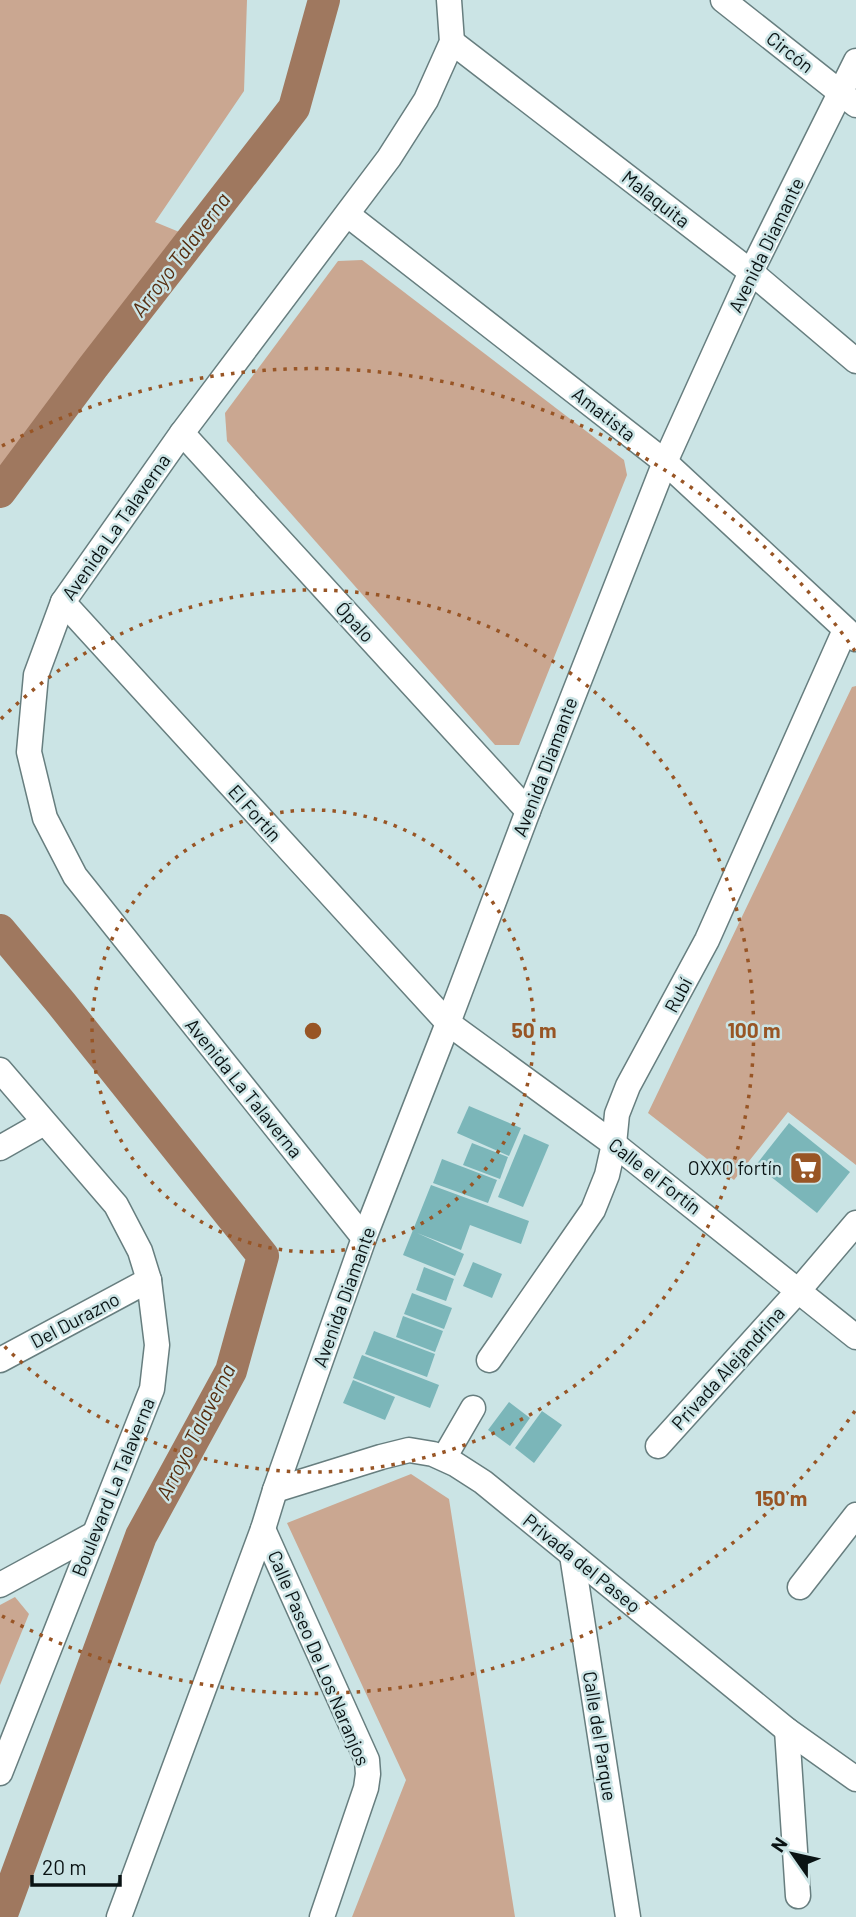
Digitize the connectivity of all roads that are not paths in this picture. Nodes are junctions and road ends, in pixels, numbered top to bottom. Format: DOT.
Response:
graph roads {
  1 [pos="449,0"];
  2 [pos="723,0"];
  3 [pos="452,42"];
  4 [pos="856,61"];
  5 [pos="849,99"];
  6 [pos="348,215"];
  7 [pos="751,272"];
  8 [pos="856,361"];
  9 [pos="183,433"];
  10 [pos="665,462"];
  11 [pos="63,602"];
  12 [pos="850,635"];
  13 [pos="528,811"];
  14 [pos="448,1023"];
  15 [pos="0,1070"];
  16 [pos="44,1123"];
  17 [pos="614,1144"];
  18 [pos="0,1148"];
  19 [pos="856,1223"];
  20 [pos="364,1238"];
  21 [pos="149,1280"];
  22 [pos="799,1290"];
  23 [pos="856,1337"];
  24 [pos="0,1360"];
  25 [pos="489,1360"];
  26 [pos="473,1408"];
  27 [pos="658,1446"];
  28 [pos="444,1458"];
  29 [pos="275,1490"];
  30 [pos="856,1515"];
  31 [pos="264,1529"];
  32 [pos="93,1535"];
  33 [pos="572,1555"];
  34 [pos="0,1585"];
  35 [pos="800,1587"];
  36 [pos="787,1730"];
  37 [pos="0,1773"];
  38 [pos="856,1779"];
  39 [pos="798,1896"];
  40 [pos="119,1917"];
  41 [pos="322,1917"];
  42 [pos="628,1917"];
  1 -- 3 [label="street, Avenida La Talaverna"];
  2 -- 5 [label="street, Circón"];
  3 -- 6 [label="street, Avenida La Talaverna"];
  3 -- 7 [label="street, Malaquita"];
  4 -- 5 [label="street, Avenida Diamante"];
  5 -- 7 [label="street, Avenida Diamante"];
  6 -- 9 [label="street, Avenida La Talaverna"];
  6 -- 10 [label="street, Amatista"];
  7 -- 8 [label="street, Malaquita"];
  7 -- 10 [label="street, Avenida Diamante"];
  9 -- 11 [label="street, Avenida La Talaverna"];
  9 -- 13 [label="street, Ópalo"];
  10 -- 12 [label="street, Amatista"];
  10 -- 13 [label="street, Avenida Diamante"];
  11 -- 14 [label="street, El Fortín"];
  11 -- 20 [label="street, Avenida La Talaverna"];
  12 -- 17 [label="street, Rubí"];
  13 -- 14 [label="street, Avenida Diamante"];
  14 -- 17 [label="street, Calle el Fortín"];
  14 -- 20 [label="street, Avenida Diamante"];
  15 -- 16 [label="street, Boulevard La Talaverna"];
  16 -- 18 [label="street"];
  16 -- 21 [label="street, Boulevard La Talaverna"];
  17 -- 22 [label="street, Calle el Fortín"];
  17 -- 25 [label="street, Rubí"];
  19 -- 22 [label="street, Privada Alejandrina"];
  20 -- 29 [label="street, Avenida Diamante"];
  21 -- 24 [label="street, Del Durazno"];
  21 -- 32 [label="street, Boulevard La Talaverna"];
  22 -- 23 [label="street, Calle el Fortín"];
  22 -- 27 [label="street, Privada Alejandrina"];
  26 -- 28 [label="street"];
  28 -- 29 [label="street, Privada del Paseo"];
  28 -- 33 [label="street, Privada del Paseo"];
  29 -- 31 [label="street"];
  30 -- 35 [label="street"];
  31 -- 40 [label="street"];
  31 -- 41 [label="street, Calle Paseo De Los Naranjos"];
  32 -- 34 [label="street"];
  32 -- 37 [label="street, Boulevard La Talaverna"];
  33 -- 36 [label="street, Privada del Paseo"];
  33 -- 42 [label="street, Calle del Parque"];
  36 -- 38 [label="street, Privada del Paseo"];
  36 -- 39 [label="street"];
}
